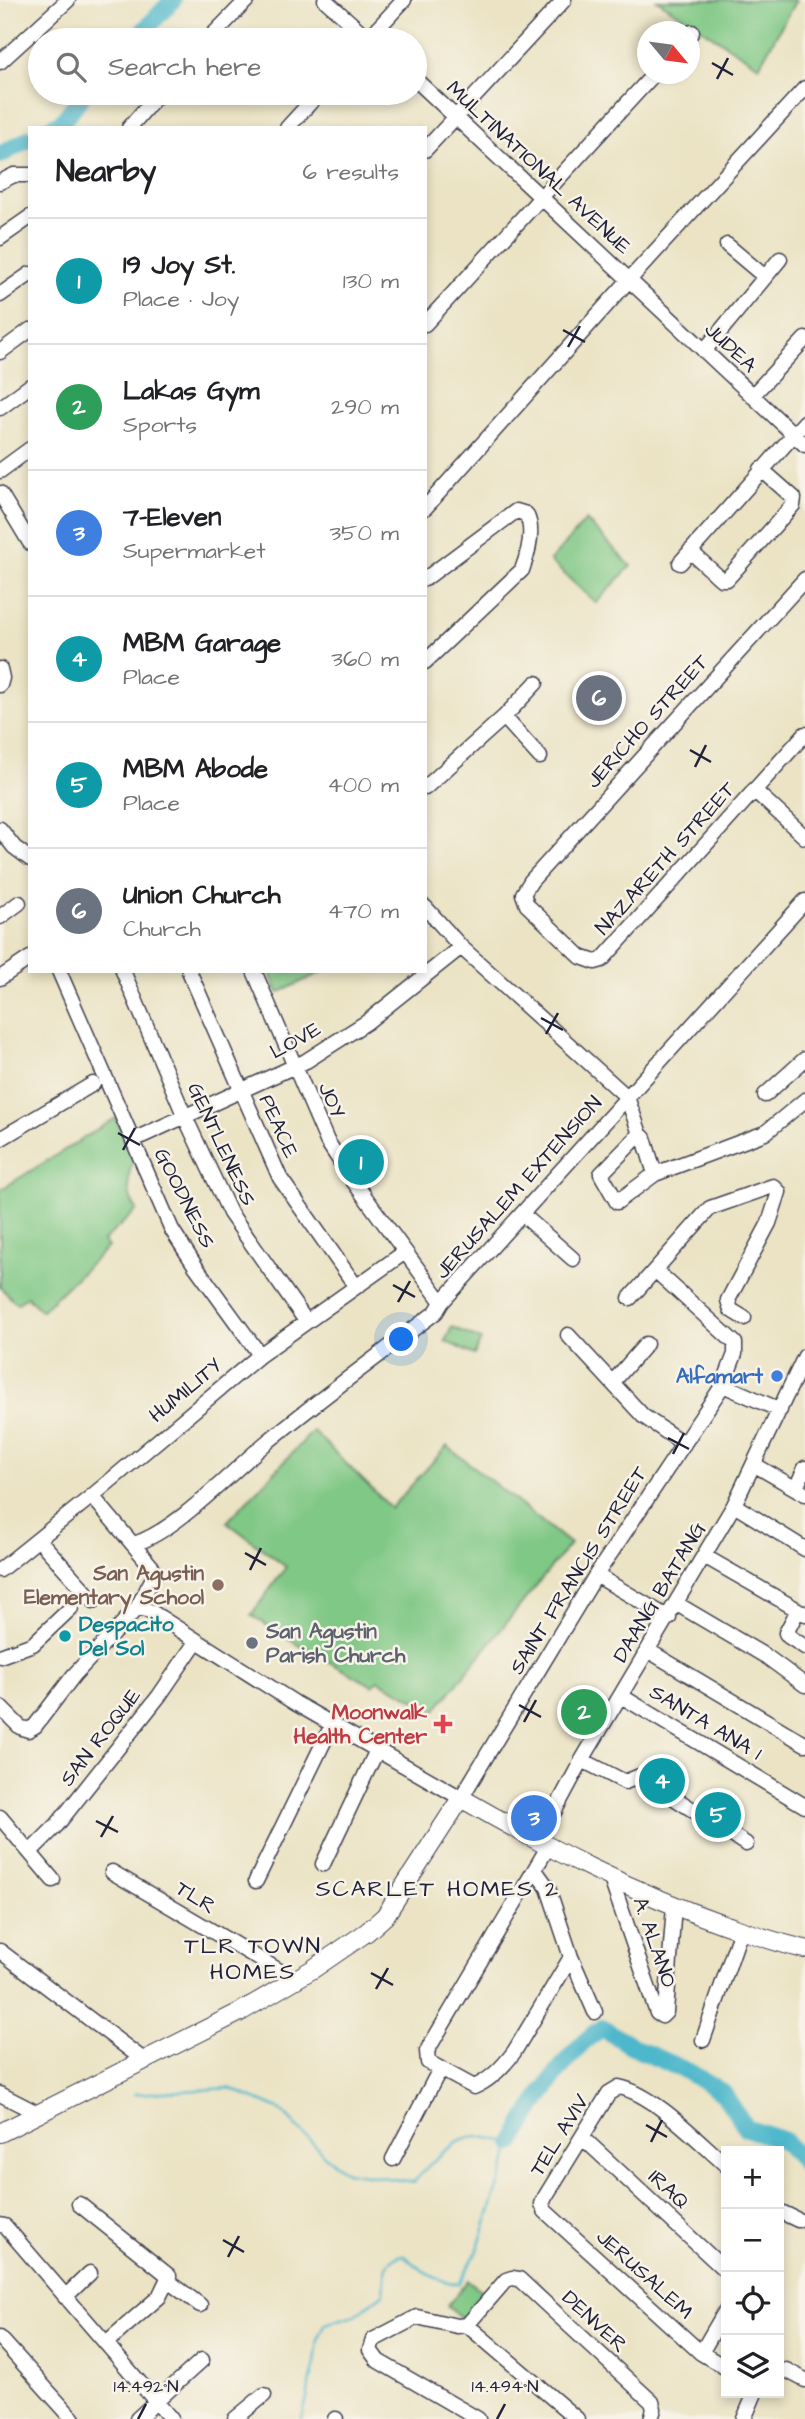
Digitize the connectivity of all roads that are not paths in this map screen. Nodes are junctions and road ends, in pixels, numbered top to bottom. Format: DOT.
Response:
graph roads {
  1 [pos="68,0"];
  2 [pos="247,0"];
  3 [pos="325,0"];
  4 [pos="404,0"];
  5 [pos="564,0"];
  6 [pos="37,28"];
  7 [pos="220,28"];
  8 [pos="355,28"];
  9 [pos="379,28"];
  10 [pos="28,36"];
  11 [pos="0,62"];
  12 [pos="645,84"];
  13 [pos="805,88"];
  14 [pos="427,90"];
  15 [pos="149,105"];
  16 [pos="308,105"];
  17 [pos="456,116"];
  18 [pos="131,126"];
  19 [pos="289,126"];
  20 [pos="427,148"];
  21 [pos="28,175"];
  22 [pos="0,182"];
  23 [pos="541,196"];
  24 [pos="28,218"];
  25 [pos="0,238"];
  26 [pos="727,245"];
  27 [pos="780,259"];
  28 [pos="28,275"];
  29 [pos="765,277"];
  30 [pos="629,280"];
  31 [pos="0,295"];
  32 [pos="427,322"];
  33 [pos="28,331"];
  34 [pos="805,339"];
  35 [pos="705,351"];
  36 [pos="0,352"];
  37 [pos="28,387"];
  38 [pos="752,396"];
  39 [pos="0,408"];
  40 [pos="805,422"];
  41 [pos="794,434"];
  42 [pos="805,445"];
  43 [pos="28,451"];
  44 [pos="761,470"];
  45 [pos="0,471"];
  46 [pos="0,493"];
  47 [pos="427,506"];
  48 [pos="28,540"];
  49 [pos="690,551"];
  50 [pos="680,563"];
  51 [pos="427,578"];
  52 [pos="805,579"];
  53 [pos="427,660"];
  54 [pos="0,669"];
  55 [pos="536,683"];
  56 [pos="0,685"];
  57 [pos="504,717"];
  58 [pos="805,734"];
  59 [pos="540,757"];
  60 [pos="427,786"];
  61 [pos="754,790"];
  62 [pos="0,831"];
  63 [pos="805,837"];
  64 [pos="28,857"];
  65 [pos="523,894"];
  66 [pos="805,901"];
  67 [pos="19,903"];
  68 [pos="427,909"];
  69 [pos="1,914"];
  70 [pos="461,947"];
  71 [pos="28,959"];
  72 [pos="60,973"];
  73 [pos="124,973"];
  74 [pos="189,973"];
  75 [pos="255,973"];
  76 [pos="0,978"];
  77 [pos="805,1059"];
  78 [pos="294,1067"];
  79 [pos="93,1084"];
  80 [pos="241,1091"];
  81 [pos="765,1095"];
  82 [pos="627,1097"];
  83 [pos="805,1100"];
  84 [pos="185,1116"];
  85 [pos="640,1134"];
  86 [pos="0,1139"];
  87 [pos="133,1140"];
  88 [pos="655,1174"];
  89 [pos="522,1214"];
  90 [pos="405,1252"];
  91 [pos="573,1259"];
  92 [pos="654,1269"];
  93 [pos="355,1285"];
  94 [pos="630,1298"];
  95 [pos="442,1302"];
  96 [pos="744,1318"];
  97 [pos="306,1321"];
  98 [pos="568,1335"];
  99 [pos="646,1344"];
  100 [pos="260,1355"];
  101 [pos="803,1367"];
  102 [pos="613,1381"];
  103 [pos="723,1385"];
  104 [pos="780,1410"];
  105 [pos="684,1444"];
  106 [pos="755,1465"];
  107 [pos="805,1468"];
  108 [pos="800,1491"];
  109 [pos="92,1496"];
  110 [pos="734,1505"];
  111 [pos="39,1540"];
  112 [pos="134,1544"];
  113 [pos="805,1549"];
  114 [pos="704,1556"];
  115 [pos="0,1570"];
  116 [pos="596,1575"];
  117 [pos="94,1601"];
  118 [pos="677,1604"];
  119 [pos="71,1608"];
  120 [pos="137,1608"];
  121 [pos="802,1612"];
  122 [pos="669,1618"];
  123 [pos="196,1642"];
  124 [pos="805,1647"];
  125 [pos="649,1651"];
  126 [pos="0,1656"];
  127 [pos="805,1685"];
  128 [pos="621,1696"];
  129 [pos="0,1707"];
  130 [pos="332,1725"];
  131 [pos="805,1744"];
  132 [pos="377,1750"];
  133 [pos="582,1760"];
  134 [pos="461,1798"];
  135 [pos="805,1806"];
  136 [pos="0,1817"];
  137 [pos="746,1844"];
  138 [pos="543,1845"];
  139 [pos="30,1852"];
  140 [pos="323,1864"];
  141 [pos="535,1870"];
  142 [pos="112,1872"];
  143 [pos="611,1879"];
  144 [pos="53,1880"];
  145 [pos="256,1881"];
  146 [pos="674,1906"];
  147 [pos="741,1930"];
  148 [pos="805,1950"];
  149 [pos="0,1951"];
  150 [pos="571,1958"];
  151 [pos="295,1980"];
  152 [pos="595,2012"];
  153 [pos="703,2040"];
  154 [pos="145,2061"];
  155 [pos="440,2069"];
  156 [pos="0,2094"];
  157 [pos="33,2111"];
  158 [pos="0,2133"];
  159 [pos="583,2138"];
  160 [pos="393,2159"];
  161 [pos="721,2161"];
  162 [pos="79,2204"];
  163 [pos="542,2204"];
  164 [pos="784,2215"];
  165 [pos="798,2220"];
  166 [pos="0,2225"];
  167 [pos="721,2266"];
  168 [pos="90,2273"];
  169 [pos="169,2278"];
  170 [pos="65,2297"];
  171 [pos="200,2305"];
  172 [pos="721,2319"];
  173 [pos="467,2325"];
  174 [pos="0,2338"];
  175 [pos="106,2343"];
  176 [pos="701,2353"];
  177 [pos="202,2360"];
  178 [pos="721,2365"];
  179 [pos="786,2370"];
  180 [pos="805,2380"];
  181 [pos="264,2395"];
  182 [pos="753,2398"];
  183 [pos="157,2402"];
  184 [pos="747,2418"];
  185 [pos="73,2419"];
  186 [pos="137,2419"];
  187 [pos="171,2419"];
  188 [pos="235,2419"];
  189 [pos="478,2419"];
  190 [pos="577,2419"];
  191 [pos="651,2419"];
  1 -- 6 [label="street"];
  2 -- 7 [label="street"];
  3 -- 8 [label="street"];
  4 -- 9 [label="street"];
  5 -- 17 [label="street"];
  10 -- 11 [label="street"];
  12 -- 23 [label="street"];
  13 -- 30 [label="street, MULTINATIONAL AVENUE"];
  14 -- 17 [label="street, MULTINATIONAL AVENUE"];
  15 -- 18 [label="street"];
  16 -- 19 [label="street"];
  17 -- 20 [label="street"];
  17 -- 23 [label="street, MULTINATIONAL AVENUE"];
  21 -- 22 [label="street"];
  23 -- 30 [label="street, MULTINATIONAL AVENUE"];
  23 -- 32 [label="street"];
  24 -- 25 [label="street"];
  26 -- 29 [label="street"];
  27 -- 29 [label="street"];
  28 -- 31 [label="street"];
  29 -- 35 [label="street"];
  30 -- 35 [label="street, JUDEA"];
  30 -- 47 [label="street"];
  33 -- 36 [label="street"];
  34 -- 38 [label="street"];
  35 -- 38 [label="street, JUDEA"];
  37 -- 39 [label="street"];
  38 -- 41 [label="street, JUDEA"];
  40 -- 41 [label="street"];
  41 -- 42 [label="street, JUDEA"];
  41 -- 44 [label="street"];
  43 -- 45 [label="street"];
  44 -- 49 [label="street"];
  44 -- 49 [label="street"];
  46 -- 48 [label="street"];
  49 -- 50 [label="street"];
  51 -- 53 [label="street"];
  52 -- 65 [label="street, JERICHO STREET"];
  54 -- 56 [label="street"];
  55 -- 57 [label="street"];
  57 -- 59 [label="street"];
  57 -- 60 [label="street"];
  58 -- 61 [label="street, NAZARETH STREET"];
  61 -- 63 [label="street"];
  61 -- 65 [label="street, NAZARETH STREET"];
  62 -- 64 [label="street"];
  66 -- 82 [label="street, JERUSALEM EXTENSION"];
  67 -- 69 [label="street"];
  68 -- 70 [label="street"];
  70 -- 78 [label="street, LOVE"];
  70 -- 82 [label="street"];
  71 -- 76 [label="street"];
  72 -- 87 [label="street, GOODNESS"];
  73 -- 84 [label="street, GENTLENESS"];
  74 -- 80 [label="street, PEACE"];
  75 -- 78 [label="street, JOY"];
  77 -- 81 [label="street"];
  78 -- 80 [label="street, LOVE"];
  78 -- 90 [label="street, JOY"];
  79 -- 86 [label="street"];
  80 -- 84 [label="street, LOVE"];
  80 -- 93 [label="street, PEACE"];
  82 -- 85 [label="street"];
  82 -- 89 [label="street, JERUSALEM EXTENSION"];
  83 -- 88 [label="street"];
  84 -- 87 [label="street, LOVE"];
  84 -- 97 [label="street, GENTLENESS"];
  85 -- 88 [label="street"];
  85 -- 88 [label="street"];
  87 -- 100 [label="street, GOODNESS"];
  89 -- 91 [label="street"];
  89 -- 95 [label="street, JERUSALEM EXTENSION"];
  90 -- 93 [label="street, HUMILITY"];
  90 -- 95 [label="street, JOY"];
  92 -- 94 [label="street"];
  92 -- 96 [label="street"];
  92 -- 103 [label="street, SAINT FRANCIS STREET"];
  93 -- 97 [label="street, HUMILITY"];
  95 -- 112 [label="street, JERUSALEM EXTENSION"];
  97 -- 100 [label="street, HUMILITY"];
  98 -- 102 [label="street"];
  99 -- 102 [label="street"];
  100 -- 109 [label="street, HUMILITY"];
  101 -- 104 [label="street, DAANG BATANG"];
  102 -- 105 [label="street"];
  103 -- 104 [label="street"];
  103 -- 105 [label="street, SAINT FRANCIS STREET"];
  104 -- 106 [label="street, DAANG BATANG"];
  105 -- 116 [label="street, SAINT FRANCIS STREET"];
  106 -- 108 [label="street"];
  106 -- 110 [label="street, DAANG BATANG"];
  107 -- 108 [label="street"];
  109 -- 111 [label="street, HUMILITY"];
  109 -- 112 [label="street"];
  110 -- 113 [label="street"];
  110 -- 114 [label="street, DAANG BATANG"];
  111 -- 115 [label="street, HUMILITY"];
  111 -- 117 [label="street"];
  112 -- 120 [label="street"];
  114 -- 118 [label="street, DAANG BATANG"];
  114 -- 121 [label="street"];
  116 -- 122 [label="street"];
  116 -- 134 [label="street, SAINT FRANCIS STREET"];
  118 -- 122 [label="street, DAANG BATANG"];
  118 -- 127 [label="street"];
  119 -- 126 [label="street"];
  120 -- 123 [label="street"];
  120 -- 129 [label="street"];
  121 -- 124 [label="street"];
  122 -- 125 [label="street, DAANG BATANG"];
  123 -- 130 [label="street"];
  123 -- 139 [label="street, SAN ROQUE"];
  125 -- 128 [label="street, DAANG BATANG"];
  125 -- 131 [label="street"];
  128 -- 133 [label="street, DAANG BATANG"];
  128 -- 135 [label="street, SANTA ANA 1"];
  130 -- 132 [label="street"];
  130 -- 145 [label="street"];
  132 -- 134 [label="street"];
  132 -- 140 [label="street"];
  133 -- 137 [label="street"];
  133 -- 138 [label="street, DAANG BATANG"];
  134 -- 138 [label="main road"];
  134 -- 151 [label="main road"];
  136 -- 139 [label="street"];
  138 -- 141 [label="street, DAANG BATANG"];
  138 -- 143 [label="main road"];
  139 -- 144 [label="street"];
  141 -- 150 [label="street"];
  141 -- 155 [label="street, DAANG BATANG"];
  142 -- 151 [label="street, TLR"];
  143 -- 146 [label="main road"];
  143 -- 146 [label="street, A. ALANO"];
  146 -- 147 [label="main road"];
  147 -- 148 [label="main road"];
  147 -- 153 [label="street"];
  149 -- 154 [label="street"];
  150 -- 152 [label="street"];
  150 -- 155 [label="street"];
  151 -- 154 [label="main road"];
  154 -- 157 [label="main road"];
  155 -- 160 [label="street"];
  156 -- 157 [label="street"];
  157 -- 158 [label="main road"];
  159 -- 161 [label="street, TEL AVIV"];
  159 -- 163 [label="street, TEL AVIV"];
  159 -- 167 [label="street, IRAQ"];
  162 -- 169 [label="street"];
  163 -- 176 [label="street, JERUSALEM"];
  164 -- 165 [label="street"];
  166 -- 170 [label="street"];
  168 -- 170 [label="street"];
  169 -- 171 [label="street"];
  169 -- 175 [label="street"];
  170 -- 175 [label="street"];
  172 -- 176 [label="street"];
  173 -- 189 [label="street"];
  173 -- 190 [label="street"];
  173 -- 191 [label="street, DENVER"];
  174 -- 185 [label="street"];
  175 -- 183 [label="street"];
  176 -- 178 [label="street, JERUSALEM"];
  177 -- 183 [label="street"];
  179 -- 180 [label="street"];
  181 -- 188 [label="street"];
  182 -- 184 [label="street"];
  183 -- 186 [label="street"];
  183 -- 187 [label="street"];
}
